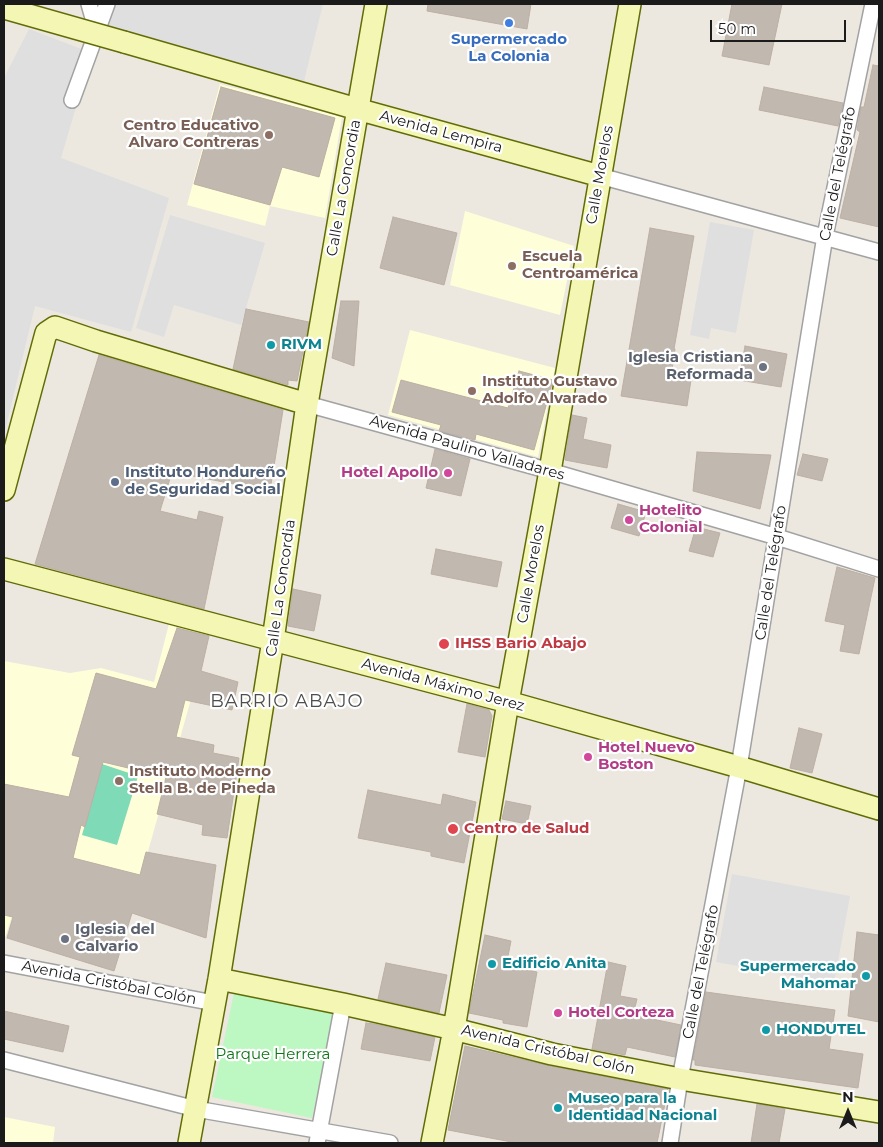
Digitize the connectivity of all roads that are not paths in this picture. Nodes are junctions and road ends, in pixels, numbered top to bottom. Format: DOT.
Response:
graph roads {
  1 [pos="89,4"];
  2 [pos="107,4"];
  3 [pos="376,4"];
  4 [pos="630,4"];
  5 [pos="872,4"];
  6 [pos="4,8"];
  7 [pos="97,32"];
  8 [pos="72,100"];
  9 [pos="357,109"];
  10 [pos="600,176"];
  11 [pos="825,236"];
  12 [pos="879,252"];
  13 [pos="307,404"];
  14 [pos="550,471"];
  15 [pos="4,490"];
  16 [pos="777,537"];
  17 [pos="4,569"];
  18 [pos="879,569"];
  19 [pos="273,640"];
  20 [pos="508,702"];
  21 [pos="739,767"];
  22 [pos="879,809"];
  23 [pos="4,963"];
  24 [pos="219,979"];
  25 [pos="214,1003"];
  26 [pos="343,1004"];
  27 [pos="454,1029"];
  28 [pos="4,1060"];
  29 [pos="680,1079"];
  30 [pos="196,1109"];
  31 [pos="879,1112"];
  32 [pos="318,1137"];
  33 [pos="189,1143"];
  34 [pos="390,1143"];
  35 [pos="432,1143"];
  36 [pos="670,1143"];
  1 -- 7 [label="street"];
  2 -- 7 [label="street"];
  3 -- 9 [label="main road, Calle La Concordia"];
  4 -- 10 [label="main road, Calle Morelos"];
  5 -- 11 [label="street, Calle del Telégrafo"];
  6 -- 9 [label="main road, Avenida Lempira, bridge"];
  7 -- 8 [label="street"];
  9 -- 10 [label="main road, Avenida Lempira"];
  9 -- 13 [label="main road, Calle La Concordia"];
  10 -- 11 [label="street, Avenida Lempira"];
  10 -- 14 [label="main road, Calle Morelos"];
  11 -- 12 [label="street, Avenida Lempira"];
  11 -- 16 [label="street, Calle del Telégrafo"];
  13 -- 14 [label="street, Avenida Paulino Valladares"];
  13 -- 15 [label="main road, Avenida Paulino Valladares"];
  13 -- 19 [label="main road, Calle La Concordia"];
  14 -- 16 [label="street, Avenida Paulino Valladares"];
  14 -- 20 [label="main road, Calle Morelos"];
  16 -- 18 [label="street, Avenida Paulino Valladares"];
  16 -- 21 [label="street, Calle del Telégrafo"];
  17 -- 19 [label="main road, Avenida Máximo Jerez"];
  19 -- 20 [label="main road, Avenida Máximo Jerez"];
  19 -- 24 [label="main road, Calle La Concordia"];
  20 -- 21 [label="main road, Avenida Máximo Jerez"];
  20 -- 27 [label="main road, Calle Morelos"];
  21 -- 22 [label="main road, Avenida Máximo Jerez"];
  21 -- 29 [label="street, Calle del Telégrafo"];
  23 -- 25 [label="street, Avenida Cristóbal Colón"];
  24 -- 25 [label="main road, Calle La Concordia"];
  24 -- 26 [label="main road, Avenida Cristóbal Colón"];
  25 -- 30 [label="main road, Calle La Concordia"];
  26 -- 27 [label="main road, Avenida Cristóbal Colón"];
  26 -- 32 [label="street"];
  27 -- 29 [label="main road, Avenida Cristóbal Colón"];
  27 -- 35 [label="main road, Calle Morelos"];
  28 -- 30 [label="street"];
  29 -- 31 [label="main road, Avenida Cristóbal Colón"];
  29 -- 36 [label="street, Calle del Telégrafo"];
  30 -- 32 [label="street"];
  30 -- 33 [label="main road, Calle La Concordia"];
  32 -- 34 [label="street"];
}
